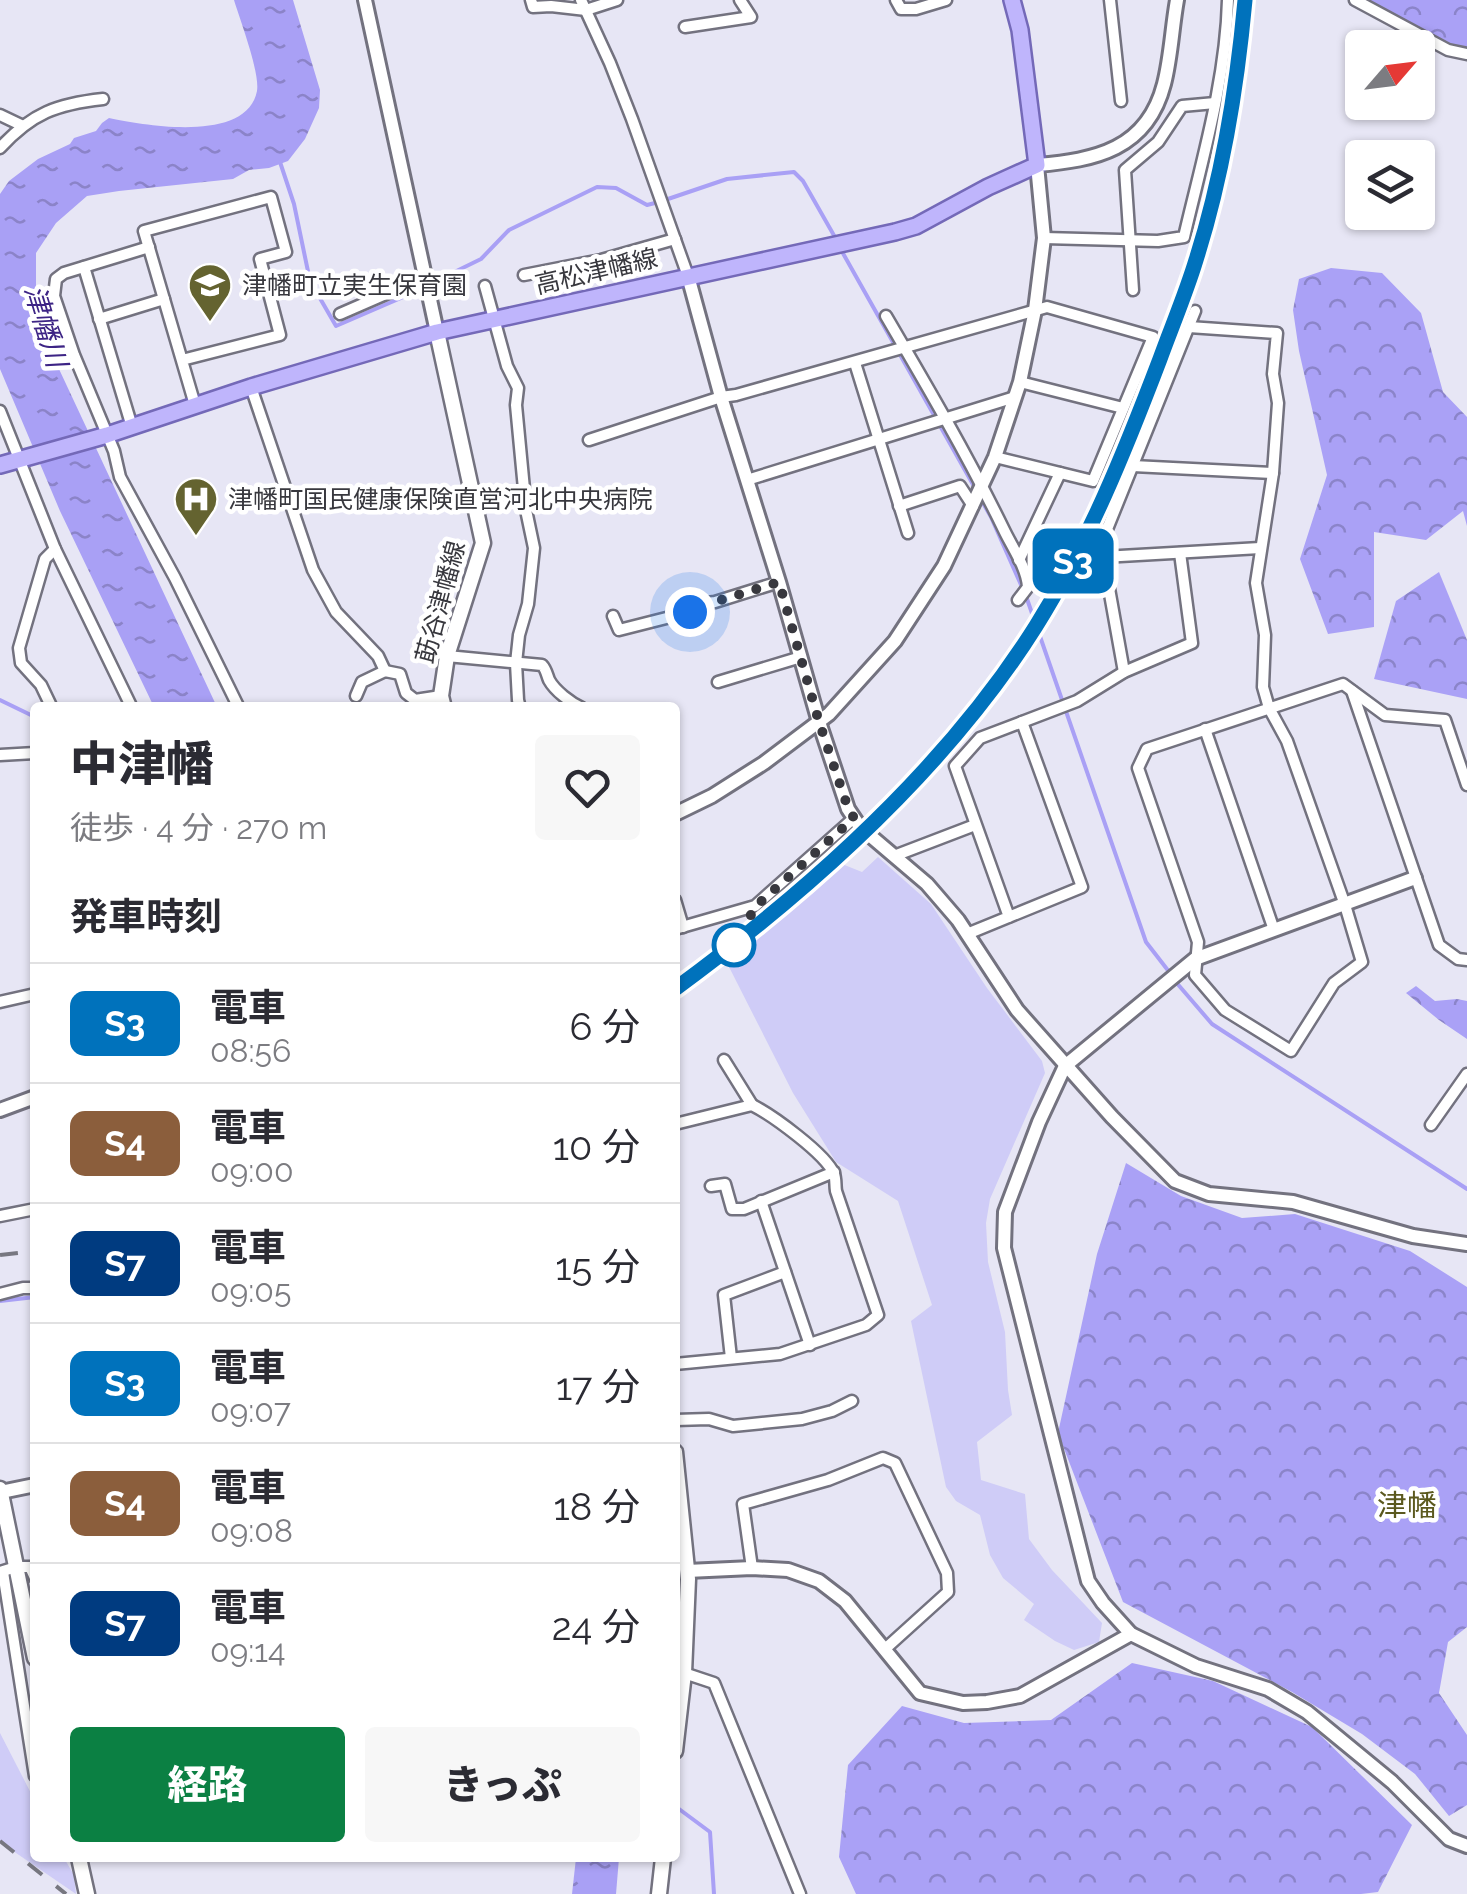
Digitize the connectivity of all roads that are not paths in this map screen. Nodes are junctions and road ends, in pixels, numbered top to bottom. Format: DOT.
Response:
graph roads {
  1 [pos="365,0"];
  2 [pos="530,0"];
  3 [pos="617,0"];
  4 [pos="740,0"];
  5 [pos="896,0"];
  6 [pos="946,0"];
  7 [pos="1012,0"];
  8 [pos="1110,0"];
  9 [pos="1177,0"];
  10 [pos="1228,0"];
  11 [pos="1355,0"];
  12 [pos="584,5"];
  13 [pos="685,28"];
  14 [pos="1467,54"];
  15 [pos="103,99"];
  16 [pos="1121,100"];
  17 [pos="1216,102"];
  18 [pos="0,115"];
  19 [pos="21,125"];
  20 [pos="0,148"];
  21 [pos="1037,164"];
  22 [pos="675,238"];
  23 [pos="1044,238"];
  24 [pos="1130,240"];
  25 [pos="149,247"];
  26 [pos="84,267"];
  27 [pos="524,275"];
  28 [pos="688,276"];
  29 [pos="427,284"];
  30 [pos="485,286"];
  31 [pos="1133,290"];
  32 [pos="164,299"];
  33 [pos="1035,310"];
  34 [pos="1196,311"];
  35 [pos="340,314"];
  36 [pos="886,316"];
  37 [pos="99,319"];
  38 [pos="494,320"];
  39 [pos="1189,327"];
  40 [pos="437,332"];
  41 [pos="900,350"];
  42 [pos="182,360"];
  43 [pos="855,363"];
  44 [pos="1020,382"];
  45 [pos="252,387"];
  46 [pos="722,397"];
  47 [pos="1016,398"];
  48 [pos="195,405"];
  49 [pos="1123,408"];
  50 [pos="0,411"];
  51 [pos="939,420"];
  52 [pos="132,427"];
  53 [pos="105,436"];
  54 [pos="879,439"];
  55 [pos="589,440"];
  56 [pos="995,457"];
  57 [pos="24,458"];
  58 [pos="0,465"];
  59 [pos="1133,466"];
  60 [pos="1060,473"];
  61 [pos="1273,473"];
  62 [pos="747,480"];
  63 [pos="978,496"];
  64 [pos="900,506"];
  65 [pos="908,533"];
  66 [pos="55,548"];
  67 [pos="1260,548"];
  68 [pos="1180,553"];
  69 [pos="1103,557"];
  70 [pos="1019,560"];
  71 [pos="779,582"];
  72 [pos="1022,595"];
  73 [pos="613,616"];
  74 [pos="446,656"];
  75 [pos="800,657"];
  76 [pos="516,663"];
  77 [pos="386,671"];
  78 [pos="1124,672"];
  79 [pos="718,682"];
  80 [pos="1352,690"];
  81 [pos="356,696"];
  82 [pos="49,702"];
  83 [pos="129,702"];
  84 [pos="236,702"];
  85 [pos="443,702"];
  86 [pos="518,702"];
  87 [pos="570,702"];
  88 [pos="1269,708"];
  89 [pos="819,722"];
  90 [pos="1022,722"];
  91 [pos="1205,730"];
  92 [pos="30,753"];
  93 [pos="0,755"];
  94 [pos="1467,786"];
  95 [pos="680,812"];
  96 [pos="854,818"];
  97 [pos="975,825"];
  98 [pos="894,856"];
  99 [pos="1415,878"];
  100 [pos="1345,905"];
  101 [pos="1009,917"];
  102 [pos="680,928"];
  103 [pos="1274,930"];
  104 [pos="967,934"];
  105 [pos="1195,959"];
  106 [pos="1467,960"];
  107 [pos="30,995"];
  108 [pos="0,1002"];
  109 [pos="724,1060"];
  110 [pos="1065,1066"];
  111 [pos="1467,1074"];
  112 [pos="30,1099"];
  113 [pos="752,1105"];
  114 [pos="0,1110"];
  115 [pos="680,1123"];
  116 [pos="1431,1125"];
  117 [pos="834,1172"];
  118 [pos="711,1186"];
  119 [pos="761,1202"];
  120 [pos="30,1210"];
  121 [pos="0,1216"];
  122 [pos="1467,1244"];
  123 [pos="785,1272"];
  124 [pos="30,1288"];
  125 [pos="0,1294"];
  126 [pos="810,1345"];
  127 [pos="730,1358"];
  128 [pos="680,1363"];
  129 [pos="852,1400"];
  130 [pos="680,1420"];
  131 [pos="30,1486"];
  132 [pos="0,1490"];
  133 [pos="680,1502"];
  134 [pos="752,1568"];
  135 [pos="6,1570"];
  136 [pos="687,1571"];
  137 [pos="1131,1634"];
  138 [pos="30,1643"];
  139 [pos="884,1649"];
  140 [pos="684,1674"];
  141 [pos="680,1708"];
  142 [pos="30,1740"];
  143 [pos="1467,1846"];
  144 [pos="80,1862"];
  145 [pos="662,1862"];
  146 [pos="87,1894"];
  147 [pos="658,1894"];
  148 [pos="800,1894"];
  1 -- 29 [label="street"];
  2 -- 12 [label="street"];
  3 -- 12 [label="street"];
  4 -- 13 [label="street"];
  5 -- 6 [label="street"];
  7 -- 21 [label="main road"];
  8 -- 16 [label="street"];
  9 -- 21 [label="street"];
  10 -- 17 [label="street"];
  11 -- 14 [label="street"];
  12 -- 22 [label="street"];
  15 -- 19 [label="street"];
  17 -- 24 [label="street"];
  17 -- 24 [label="street"];
  18 -- 19 [label="street"];
  19 -- 20 [label="street"];
  21 -- 23 [label="street"];
  21 -- 28 [label="main road, 高松津幡線"];
  22 -- 27 [label="street"];
  22 -- 28 [label="street"];
  23 -- 24 [label="street"];
  23 -- 33 [label="street"];
  24 -- 31 [label="street"];
  25 -- 26 [label="street"];
  25 -- 32 [label="street"];
  25 -- 42 [label="street"];
  26 -- 37 [label="street"];
  26 -- 53 [label="street"];
  28 -- 38 [label="main road, 高松津幡線"];
  28 -- 46 [label="street"];
  29 -- 35 [label="street"];
  29 -- 40 [label="street"];
  30 -- 38 [label="street"];
  32 -- 37 [label="street"];
  32 -- 42 [label="street"];
  33 -- 41 [label="street"];
  33 -- 44 [label="street"];
  33 -- 49 [label="street"];
  34 -- 39 [label="street"];
  36 -- 41 [label="street"];
  37 -- 52 [label="street"];
  38 -- 40 [label="main road, 高松津幡線"];
  38 -- 76 [label="street"];
  39 -- 59 [label="street"];
  39 -- 61 [label="street"];
  40 -- 45 [label="main road, 高松津幡線"];
  40 -- 74 [label="main road, 莇谷津幡線"];
  41 -- 43 [label="street"];
  41 -- 51 [label="street"];
  42 -- 48 [label="street"];
  43 -- 46 [label="street"];
  43 -- 54 [label="street"];
  44 -- 47 [label="street"];
  44 -- 49 [label="street"];
  45 -- 48 [label="main road, 高松津幡線"];
  45 -- 77 [label="street"];
  46 -- 55 [label="street"];
  46 -- 62 [label="street"];
  47 -- 51 [label="street"];
  47 -- 56 [label="street"];
  48 -- 52 [label="main road, 高松津幡線"];
  49 -- 60 [label="street"];
  50 -- 57 [label="street"];
  51 -- 54 [label="street"];
  51 -- 63 [label="street"];
  52 -- 53 [label="main road, 高松津幡線"];
  53 -- 57 [label="main road, 高松津幡線"];
  53 -- 84 [label="street"];
  54 -- 62 [label="street"];
  54 -- 64 [label="street"];
  56 -- 60 [label="street"];
  56 -- 63 [label="street"];
  57 -- 58 [label="main road, 高松津幡線"];
  57 -- 66 [label="street"];
  59 -- 61 [label="street"];
  59 -- 69 [label="street"];
  60 -- 70 [label="street"];
  61 -- 67 [label="street"];
  62 -- 71 [label="street"];
  63 -- 64 [label="street"];
  63 -- 70 [label="street"];
  63 -- 89 [label="street"];
  64 -- 65 [label="street"];
  66 -- 82 [label="street"];
  66 -- 83 [label="street"];
  67 -- 68 [label="street"];
  67 -- 88 [label="street"];
  68 -- 69 [label="street"];
  68 -- 78 [label="street"];
  69 -- 78 [label="street"];
  70 -- 72 [label="street"];
  71 -- 73 [label="street"];
  71 -- 75 [label="street"];
  74 -- 76 [label="street"];
  74 -- 85 [label="main road, 莇谷津幡線"];
  75 -- 79 [label="street"];
  75 -- 89 [label="street"];
  76 -- 86 [label="street"];
  76 -- 87 [label="street"];
  77 -- 81 [label="street"];
  77 -- 85 [label="street"];
  78 -- 90 [label="street"];
  80 -- 88 [label="street"];
  80 -- 94 [label="street"];
  80 -- 99 [label="street"];
  88 -- 91 [label="street"];
  88 -- 100 [label="street"];
  89 -- 95 [label="street"];
  89 -- 96 [label="street"];
  90 -- 97 [label="street"];
  90 -- 101 [label="street"];
  91 -- 103 [label="street"];
  91 -- 105 [label="street"];
  92 -- 93 [label="street"];
  96 -- 98 [label="street"];
  96 -- 102 [label="street"];
  97 -- 98 [label="street"];
  97 -- 101 [label="street"];
  98 -- 104 [label="street"];
  99 -- 100 [label="street"];
  99 -- 106 [label="street"];
  100 -- 103 [label="street"];
  100 -- 105 [label="street"];
  101 -- 104 [label="street"];
  103 -- 105 [label="street"];
  104 -- 110 [label="street"];
  105 -- 110 [label="street"];
  107 -- 108 [label="street"];
  109 -- 113 [label="street"];
  110 -- 122 [label="street"];
  110 -- 137 [label="street"];
  111 -- 116 [label="street"];
  112 -- 114 [label="street"];
  113 -- 115 [label="street"];
  113 -- 117 [label="street"];
  117 -- 119 [label="street"];
  117 -- 126 [label="street"];
  118 -- 119 [label="street"];
  119 -- 123 [label="street"];
  120 -- 121 [label="street"];
  123 -- 126 [label="street"];
  123 -- 127 [label="street"];
  124 -- 125 [label="street"];
  126 -- 127 [label="street"];
  127 -- 128 [label="street"];
  129 -- 130 [label="street"];
  131 -- 132 [label="street"];
  132 -- 135 [label="main road"];
  133 -- 136 [label="main road"];
  134 -- 136 [label="street"];
  134 -- 139 [label="street"];
  134 -- 139 [label="street"];
  135 -- 138 [label="main road"];
  135 -- 142 [label="street"];
  136 -- 140 [label="main road"];
  137 -- 139 [label="street"];
  137 -- 143 [label="street"];
  140 -- 141 [label="main road"];
  140 -- 148 [label="street"];
  144 -- 146 [label="main road"];
  145 -- 147 [label="main road"];
}
